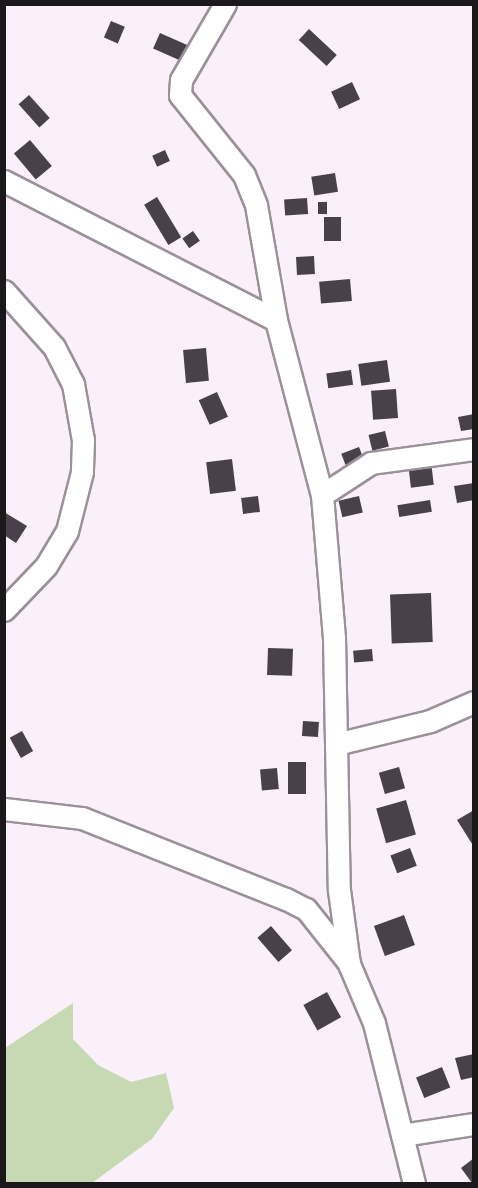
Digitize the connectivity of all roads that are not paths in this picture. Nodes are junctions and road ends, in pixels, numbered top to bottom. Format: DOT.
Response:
graph roads {
  1 [pos="225,4"];
  2 [pos="4,181"];
  3 [pos="4,291"];
  4 [pos="276,320"];
  5 [pos="474,449"];
  6 [pos="322,495"];
  7 [pos="4,610"];
  8 [pos="474,702"];
  9 [pos="336,744"];
  10 [pos="4,809"];
  11 [pos="339,890"];
  12 [pos="306,909"];
  13 [pos="349,964"];
  14 [pos="474,1124"];
  15 [pos="402,1135"];
  16 [pos="414,1184"];
  1 -- 4 [label="street"];
  2 -- 4 [label="street"];
  3 -- 7 [label="street"];
  4 -- 6 [label="street"];
  5 -- 6 [label="street"];
  6 -- 9 [label="street"];
  8 -- 9 [label="street"];
  9 -- 11 [label="street"];
  10 -- 12 [label="street"];
  11 -- 12 [label="street"];
  11 -- 13 [label="street"];
  12 -- 13 [label="street"];
  13 -- 15 [label="street"];
  14 -- 15 [label="street"];
  15 -- 16 [label="street"];
}
